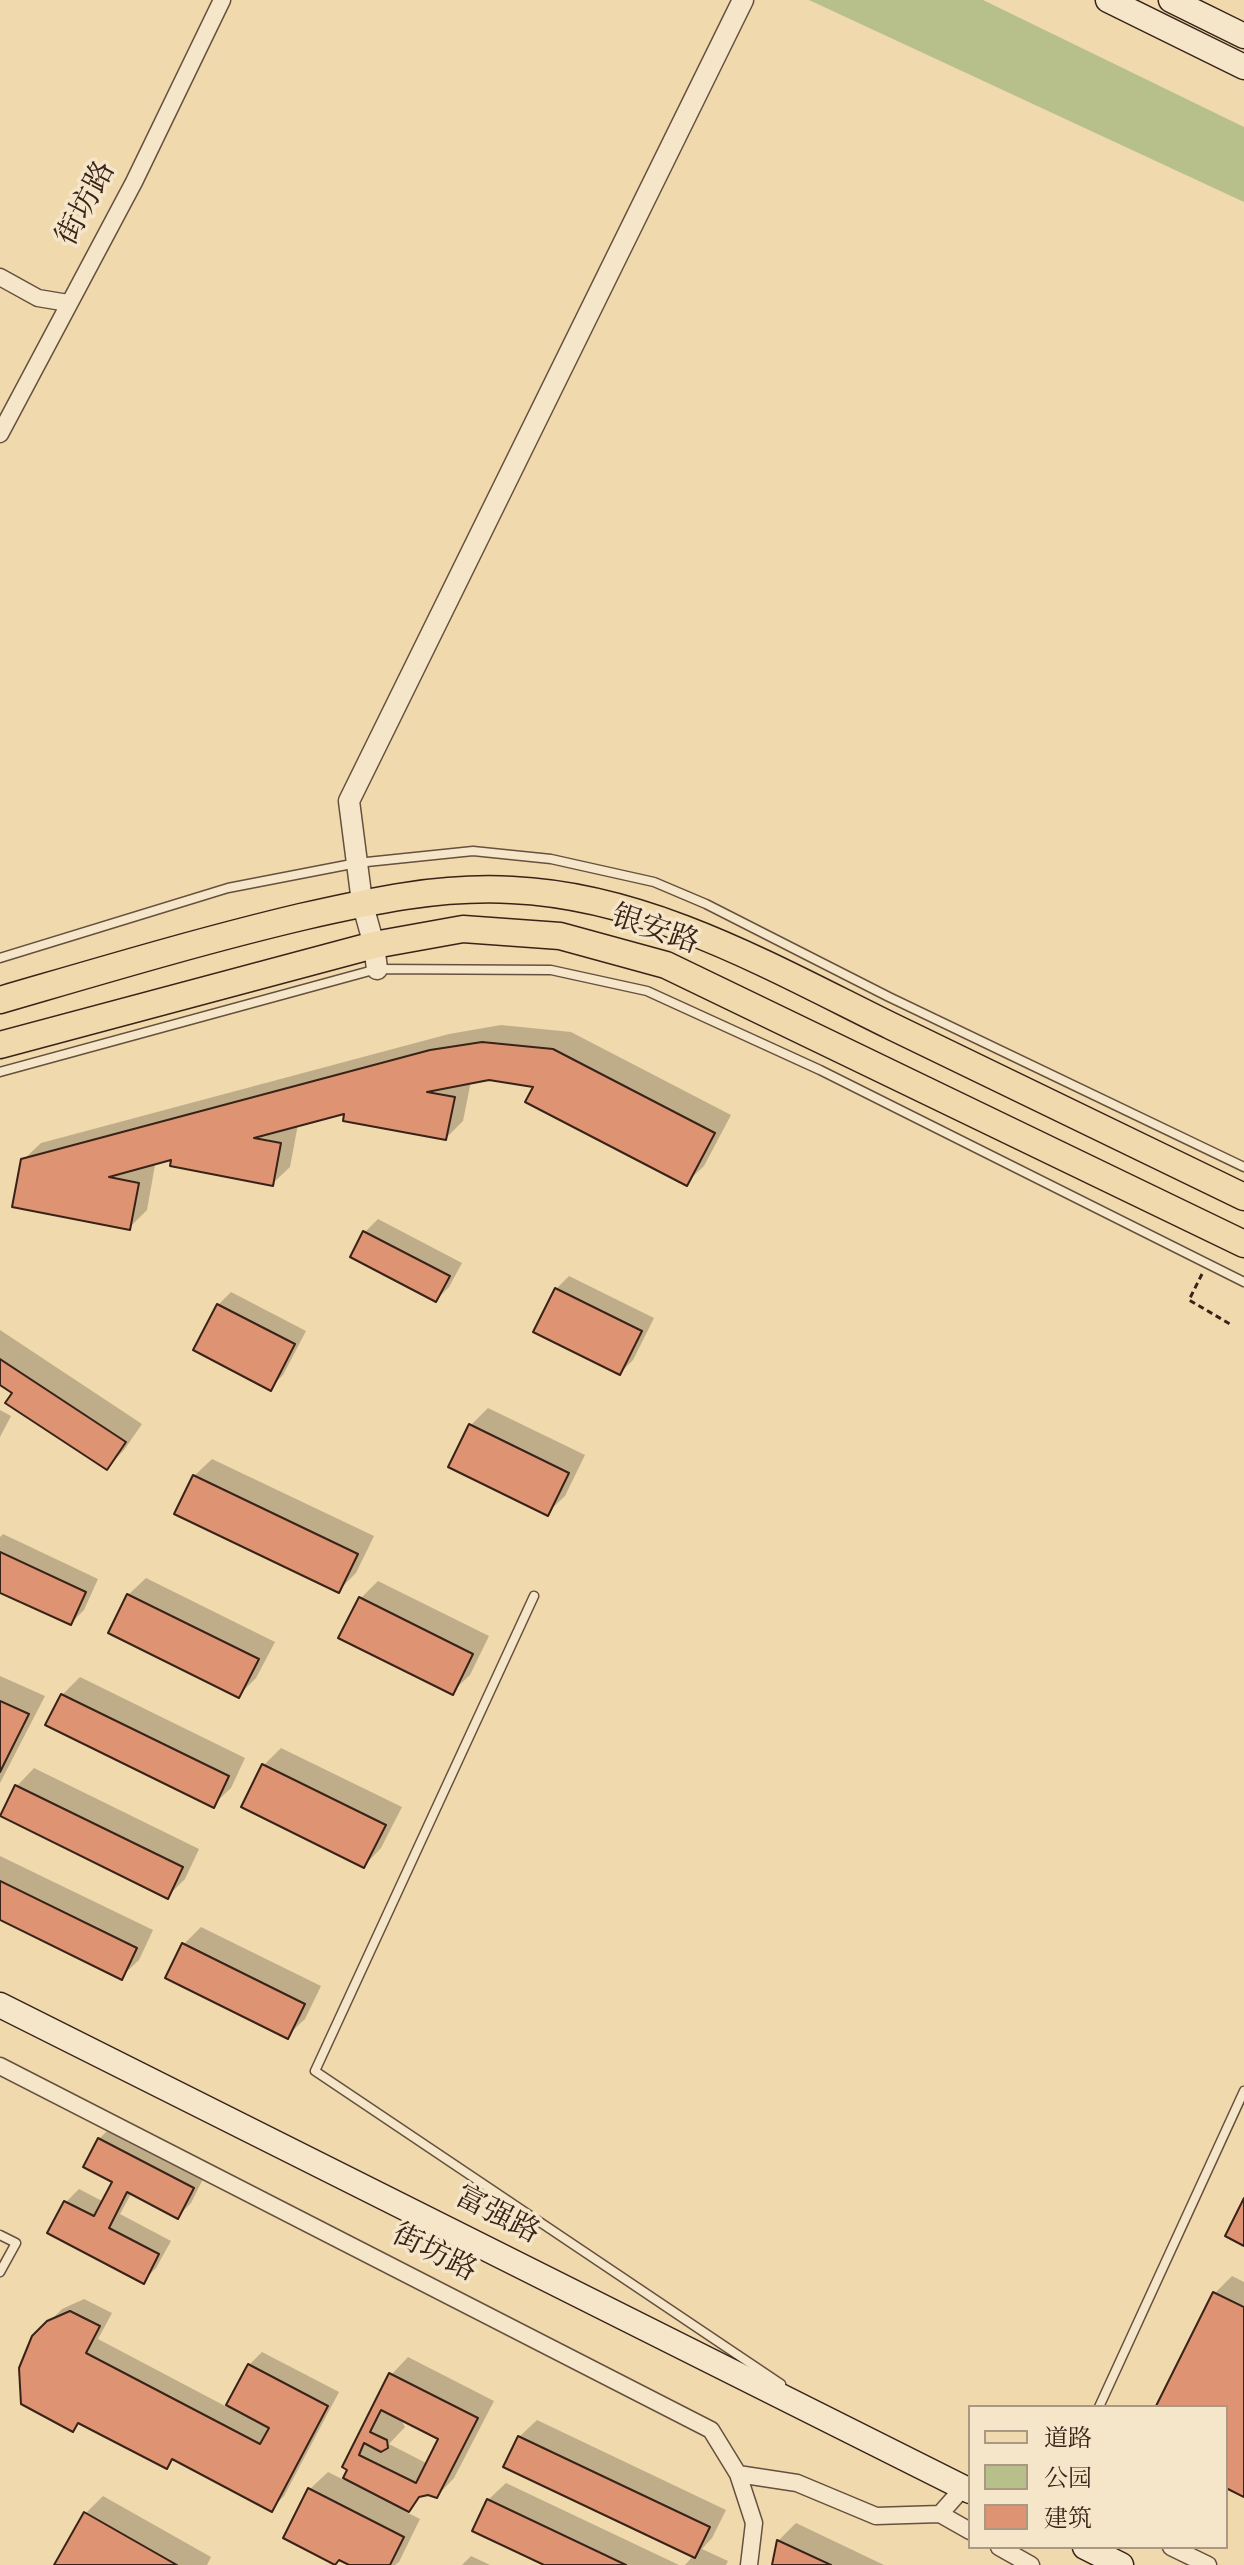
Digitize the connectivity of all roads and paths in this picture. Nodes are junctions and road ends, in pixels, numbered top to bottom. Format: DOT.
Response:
graph roads {
  1 [pos="222,0"];
  2 [pos="743,0"];
  3 [pos="1108,0"];
  4 [pos="1171,0"];
  5 [pos="1244,36"];
  6 [pos="1244,67"];
  7 [pos="0,277"];
  8 [pos="68,303"];
  9 [pos="0,434"];
  10 [pos="357,863"];
  11 [pos="362,902"];
  12 [pos="375,957"];
  13 [pos="0,958"];
  14 [pos="0,1000"];
  15 [pos="0,1045"];
  16 [pos="0,1072"];
  17 [pos="1244,1167"];
  18 [pos="1244,1197"];
  19 [pos="1244,1244"];
  20 [pos="1207,1264"];
  21 [pos="1244,1282"];
  22 [pos="1230,1324"];
  23 [pos="534,1596"];
  24 [pos="0,2005"];
  25 [pos="0,2066"];
  26 [pos="1244,2091"];
  27 [pos="0,2235"];
  28 [pos="0,2272"];
  29 [pos="1100,2405"];
  30 [pos="927,2469"];
  31 [pos="738,2474"];
  32 [pos="968,2489"];
  33 [pos="940,2514"];
  34 [pos="968,2530"];
  35 [pos="1003,2549"];
  36 [pos="1089,2549"];
  37 [pos="1175,2549"];
  38 [pos="749,2565"];
  39 [pos="1031,2565"];
  40 [pos="1121,2565"];
  41 [pos="1208,2565"];
  1 -- 8 [label="street, 街坊路"];
  2 -- 10 [label="street"];
  3 -- 6 [label="main road"];
  4 -- 5 [label="main road"];
  7 -- 8 [label="street"];
  8 -- 9 [label="street, 街坊路"];
  10 -- 11 [label="street"];
  10 -- 13 [label="lane"];
  10 -- 17 [label="lane"];
  11 -- 12 [label="street"];
  11 -- 14 [label="main road, 银安路"];
  11 -- 18 [label="main road, 银安路"];
  12 -- 15 [label="main road, 银安路"];
  12 -- 16 [label="lane"];
  12 -- 19 [label="main road, 银安路"];
  12 -- 20 [label="lane"];
  20 -- 21 [label="lane"];
  20 -- 22 [label="path"];
  23 -- 30 [label="lane"];
  24 -- 30 [label="main road, 富强路"];
  25 -- 31 [label="street, 街坊路"];
  26 -- 29 [label="lane"];
  27 -- 28 [label="lane"];
  30 -- 32 [label="main road, 富强路"];
  31 -- 33 [label="street"];
  31 -- 38 [label="street, 街坊路"];
  32 -- 33 [label="street"];
  33 -- 34 [label="street"];
  35 -- 39 [label="street"];
  36 -- 40 [label="main road"];
  37 -- 41 [label="street"];
}
